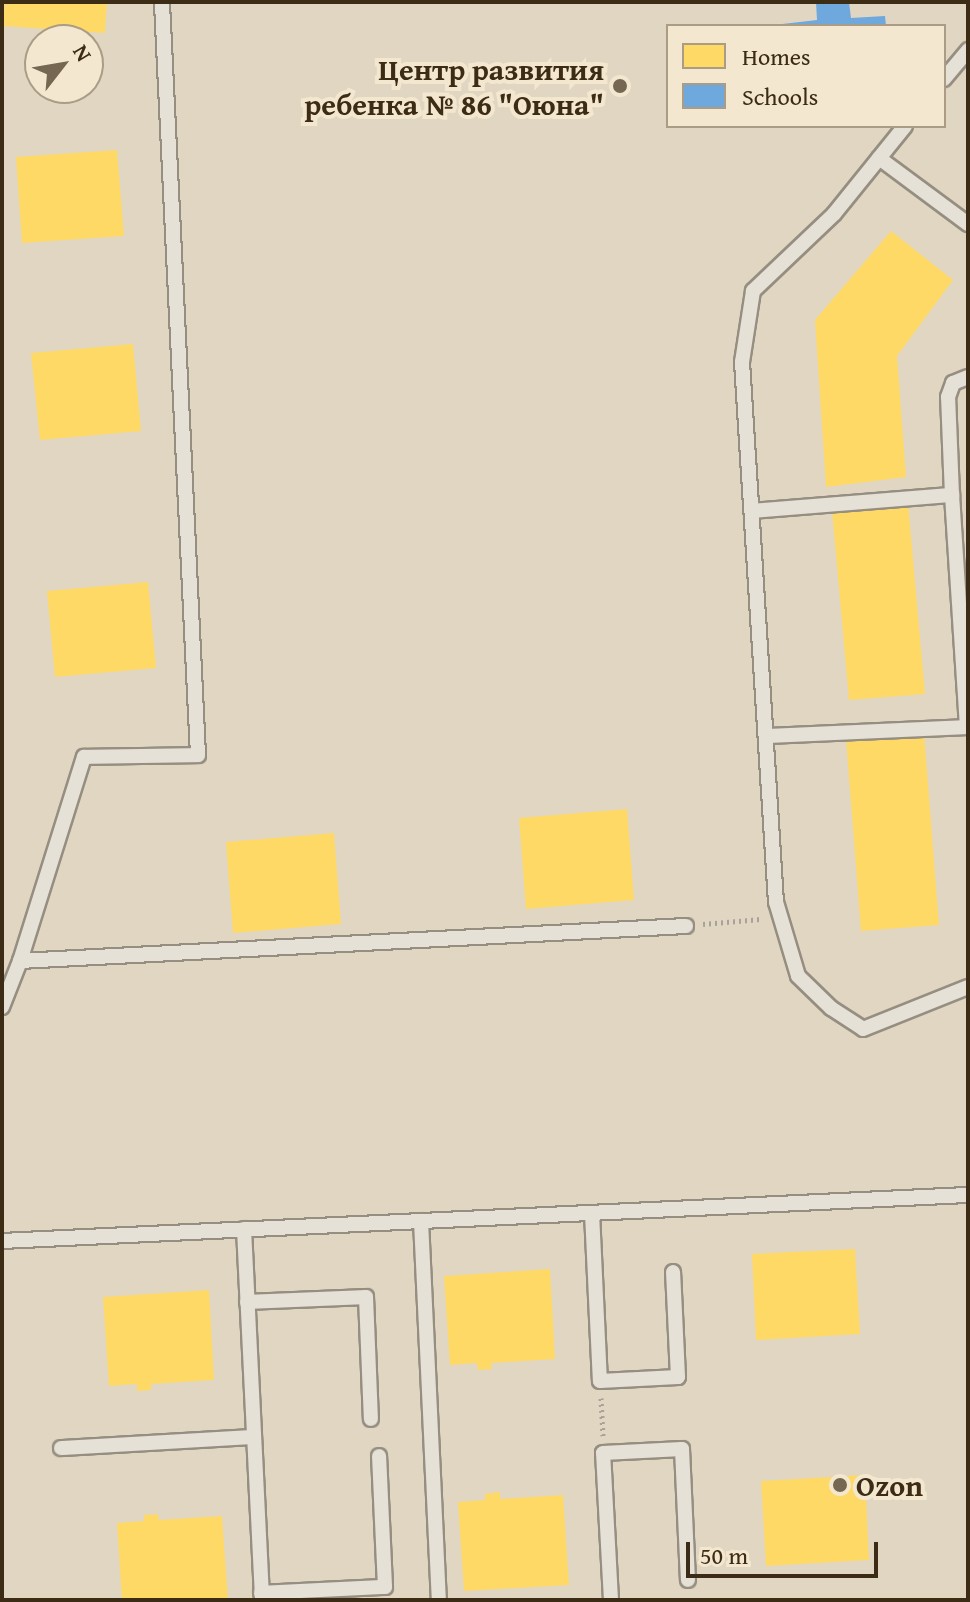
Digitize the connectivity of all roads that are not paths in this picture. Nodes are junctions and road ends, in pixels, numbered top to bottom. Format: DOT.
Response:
graph roads {
  1 [pos="162,2"];
  2 [pos="968,50"];
  3 [pos="946,77"];
  4 [pos="903,128"];
  5 [pos="879,158"];
  6 [pos="968,224"];
  7 [pos="968,377"];
  8 [pos="952,495"];
  9 [pos="752,511"];
  10 [pos="967,732"];
  11 [pos="769,736"];
  12 [pos="686,926"];
  13 [pos="20,961"];
  14 [pos="968,987"];
  15 [pos="2,1007"];
  16 [pos="968,1195"];
  17 [pos="592,1213"];
  18 [pos="421,1221"];
  19 [pos="244,1229"];
  20 [pos="2,1241"];
  21 [pos="673,1272"];
  22 [pos="247,1302"];
  23 [pos="371,1419"];
  24 [pos="254,1437"];
  25 [pos="61,1448"];
  26 [pos="379,1456"];
  27 [pos="688,1580"];
  28 [pos="261,1596"];
  29 [pos="439,1600"];
  30 [pos="611,1600"];
  1 -- 13 [label="lane"];
  2 -- 3 [label="lane"];
  4 -- 5 [label="lane"];
  5 -- 6 [label="lane"];
  5 -- 9 [label="lane"];
  7 -- 8 [label="lane"];
  8 -- 9 [label="lane"];
  8 -- 10 [label="lane"];
  9 -- 11 [label="lane"];
  10 -- 11 [label="lane"];
  11 -- 14 [label="lane"];
  12 -- 13 [label="lane"];
  13 -- 15 [label="lane"];
  16 -- 17 [label="lane"];
  17 -- 18 [label="lane"];
  17 -- 21 [label="lane"];
  18 -- 19 [label="lane"];
  18 -- 29 [label="lane"];
  19 -- 20 [label="lane"];
  19 -- 22 [label="lane"];
  22 -- 23 [label="lane"];
  22 -- 24 [label="lane"];
  24 -- 25 [label="lane"];
  24 -- 28 [label="lane"];
  26 -- 28 [label="lane"];
  27 -- 30 [label="lane"];
}
